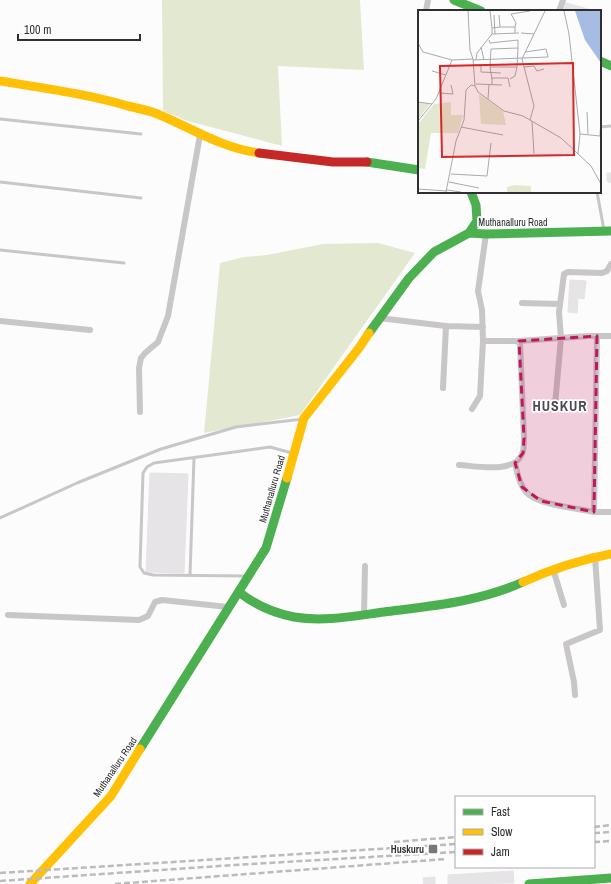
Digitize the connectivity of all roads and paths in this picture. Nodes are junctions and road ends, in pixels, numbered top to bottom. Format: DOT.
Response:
graph roads {
  1 [pos="428,0"];
  2 [pos="456,0"];
  3 [pos="563,0"];
  4 [pos="426,10"];
  5 [pos="479,10"];
  6 [pos="560,10"];
  7 [pos="601,61"];
  8 [pos="611,66"];
  9 [pos="0,81"];
  10 [pos="0,119"];
  11 [pos="611,126"];
  12 [pos="601,127"];
  13 [pos="141,134"];
  14 [pos="200,135"];
  15 [pos="418,170"];
  16 [pos="0,182"];
  17 [pos="471,193"];
  18 [pos="597,193"];
  19 [pos="141,198"];
  20 [pos="608,231"];
  21 [pos="469,233"];
  22 [pos="486,234"];
  23 [pos="0,250"];
  24 [pos="124,263"];
  25 [pos="611,264"];
  26 [pos="522,303"];
  27 [pos="560,304"];
  28 [pos="379,318"];
  29 [pos="0,321"];
  30 [pos="446,326"];
  31 [pos="483,327"];
  32 [pos="90,330"];
  33 [pos="597,336"];
  34 [pos="611,336"];
  35 [pos="561,338"];
  36 [pos="483,341"];
  37 [pos="518,341"];
  38 [pos="443,388"];
  39 [pos="555,405"];
  40 [pos="472,408"];
  41 [pos="140,412"];
  42 [pos="304,418"];
  43 [pos="294,454"];
  44 [pos="194,458"];
  45 [pos="515,463"];
  46 [pos="458,465"];
  47 [pos="594,512"];
  48 [pos="611,512"];
  49 [pos="0,518"];
  50 [pos="611,554"];
  51 [pos="595,557"];
  52 [pos="365,566"];
  53 [pos="552,569"];
  54 [pos="190,576"];
  55 [pos="248,576"];
  56 [pos="239,592"];
  57 [pos="564,605"];
  58 [pos="228,607"];
  59 [pos="8,615"];
  60 [pos="364,615"];
  61 [pos="575,695"];
  62 [pos="611,878"];
  63 [pos="30,884"];
  64 [pos="529,884"];
  1 -- 4 [label="street"];
  2 -- 5 [label="street"];
  3 -- 6 [label="street"];
  7 -- 8 [label="street"];
  9 -- 14 [label="street"];
  10 -- 13 [label="lane"];
  11 -- 12 [label="lane"];
  14 -- 15 [label="street"];
  14 -- 41 [label="street"];
  16 -- 19 [label="lane"];
  17 -- 21 [label="street"];
  18 -- 20 [label="lane"];
  20 -- 22 [label="street, Muthanalluru Road"];
  21 -- 22 [label="street, Muthanalluru Road"];
  21 -- 28 [label="street, Muthanalluru Road"];
  22 -- 31 [label="street"];
  23 -- 24 [label="lane"];
  25 -- 27 [label="street"];
  26 -- 27 [label="street"];
  27 -- 35 [label="street"];
  28 -- 30 [label="street"];
  28 -- 42 [label="street, Muthanalluru Road"];
  29 -- 32 [label="street"];
  30 -- 31 [label="street"];
  30 -- 38 [label="street"];
  31 -- 36 [label="street"];
  33 -- 34 [label="street"];
  33 -- 35 [label="street"];
  33 -- 47 [label="street"];
  35 -- 37 [label="street"];
  35 -- 39 [label="street"];
  36 -- 37 [label="street"];
  36 -- 40 [label="street"];
  37 -- 45 [label="street"];
  42 -- 43 [label="street, Muthanalluru Road"];
  42 -- 49 [label="lane"];
  43 -- 44 [label="lane"];
  43 -- 55 [label="street, Muthanalluru Road"];
  44 -- 54 [label="lane"];
  44 -- 54 [label="lane"];
  45 -- 46 [label="street"];
  45 -- 47 [label="street"];
  47 -- 48 [label="street"];
  50 -- 51 [label="street"];
  51 -- 53 [label="street"];
  51 -- 61 [label="street"];
  52 -- 60 [label="street"];
  53 -- 57 [label="street"];
  53 -- 60 [label="street"];
  54 -- 55 [label="lane"];
  55 -- 56 [label="street, Muthanalluru Road"];
  56 -- 58 [label="street, Muthanalluru Road"];
  56 -- 60 [label="street"];
  58 -- 59 [label="street"];
  58 -- 63 [label="street, Muthanalluru Road"];
  62 -- 64 [label="street"];
}
